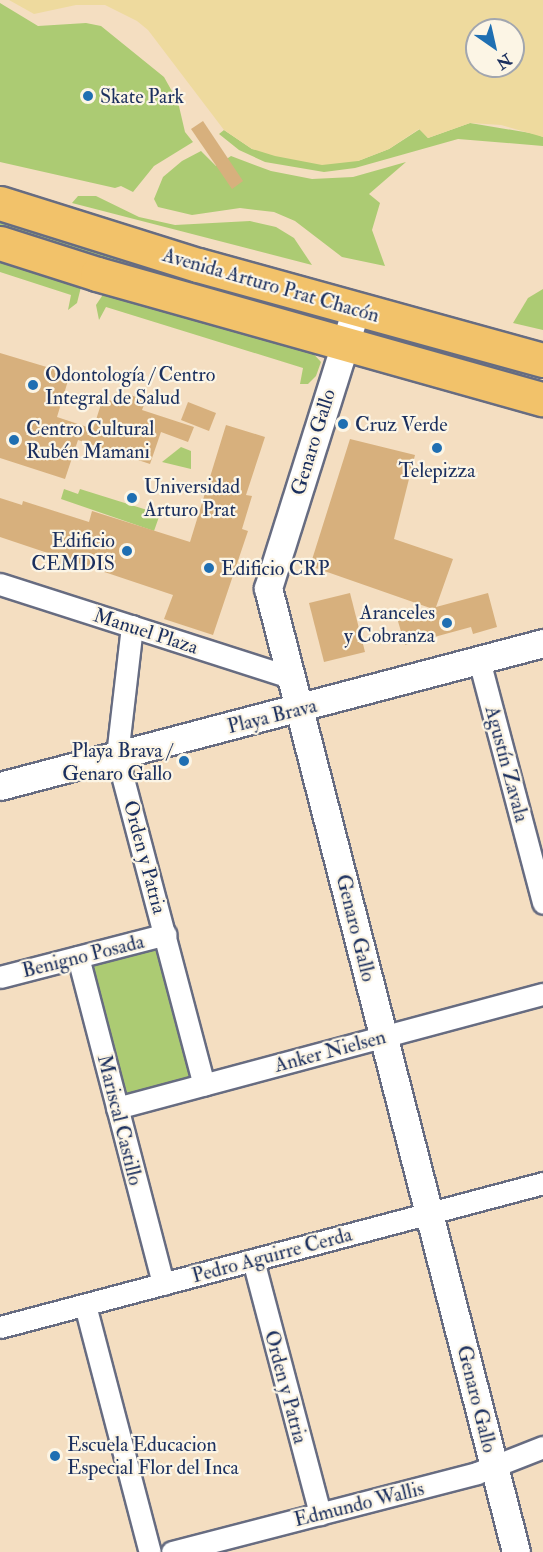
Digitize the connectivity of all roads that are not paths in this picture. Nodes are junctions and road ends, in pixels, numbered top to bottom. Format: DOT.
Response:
graph roads {
  1 [pos="0,203"];
  2 [pos="0,243"];
  3 [pos="356,309"];
  4 [pos="344,345"];
  5 [pos="543,360"];
  6 [pos="543,399"];
  7 [pos="0,584"];
  8 [pos="132,626"];
  9 [pos="543,643"];
  10 [pos="479,660"];
  11 [pos="292,678"];
  12 [pos="300,709"];
  13 [pos="117,756"];
  14 [pos="0,786"];
  15 [pos="535,838"];
  16 [pos="543,903"];
  17 [pos="166,934"];
  18 [pos="78,957"];
  19 [pos="0,977"];
  20 [pos="543,994"];
  21 [pos="384,1037"];
  22 [pos="204,1085"];
  23 [pos="117,1108"];
  24 [pos="543,1183"];
  25 [pos="429,1213"];
  26 [pos="253,1260"];
  27 [pos="162,1284"];
  28 [pos="85,1305"];
  29 [pos="0,1327"];
  30 [pos="543,1447"];
  31 [pos="494,1466"];
  32 [pos="320,1514"];
  33 [pos="150,1552"];
  34 [pos="172,1552"];
  35 [pos="516,1552"];
  1 -- 3 [label="main road, Avenida Arturo Prat Chacón"];
  2 -- 4 [label="main road, Avenida Arturo Prat Chacón"];
  3 -- 4 [label="street, Genaro Gallo"];
  3 -- 5 [label="main road, Avenida Arturo Prat Chacón"];
  4 -- 6 [label="main road, Avenida Arturo Prat Chacón"];
  4 -- 11 [label="street, Genaro Gallo"];
  7 -- 8 [label="street, Manuel Plaza"];
  8 -- 11 [label="street, Manuel Plaza"];
  8 -- 13 [label="street, Orden y Patria"];
  9 -- 10 [label="street, Playa Brava"];
  10 -- 12 [label="street, Playa Brava"];
  10 -- 15 [label="street, Agustín Zavala"];
  11 -- 12 [label="street, Genaro Gallo"];
  12 -- 13 [label="street, Playa Brava"];
  12 -- 21 [label="street, Genaro Gallo"];
  13 -- 14 [label="street, Playa Brava"];
  13 -- 17 [label="street, Orden y Patria"];
  15 -- 16 [label="street, Agustín Zavala"];
  17 -- 18 [label="street, Benigno Posada"];
  17 -- 22 [label="street, Orden y Patria"];
  18 -- 19 [label="street, Benigno Posada"];
  18 -- 23 [label="street, Mariscal Castillo"];
  20 -- 21 [label="street, Anker Nielsen"];
  21 -- 22 [label="street, Anker Nielsen"];
  21 -- 25 [label="street, Genaro Gallo"];
  22 -- 23 [label="street, Anker Nielsen"];
  23 -- 27 [label="street, Mariscal Castillo"];
  24 -- 25 [label="street, Pedro Aguirre Cerda"];
  25 -- 26 [label="street, Pedro Aguirre Cerda"];
  25 -- 31 [label="street, Genaro Gallo"];
  26 -- 27 [label="street, Pedro Aguirre Cerda"];
  26 -- 32 [label="street, Orden y Patria"];
  27 -- 28 [label="street, Pedro Aguirre Cerda"];
  28 -- 29 [label="street, Pedro Aguirre Cerda"];
  28 -- 33 [label="street"];
  30 -- 31 [label="street, Edmundo Wallis"];
  31 -- 32 [label="street, Edmundo Wallis"];
  31 -- 35 [label="street, Genaro Gallo"];
  32 -- 34 [label="street, Edmundo Wallis"];
}
